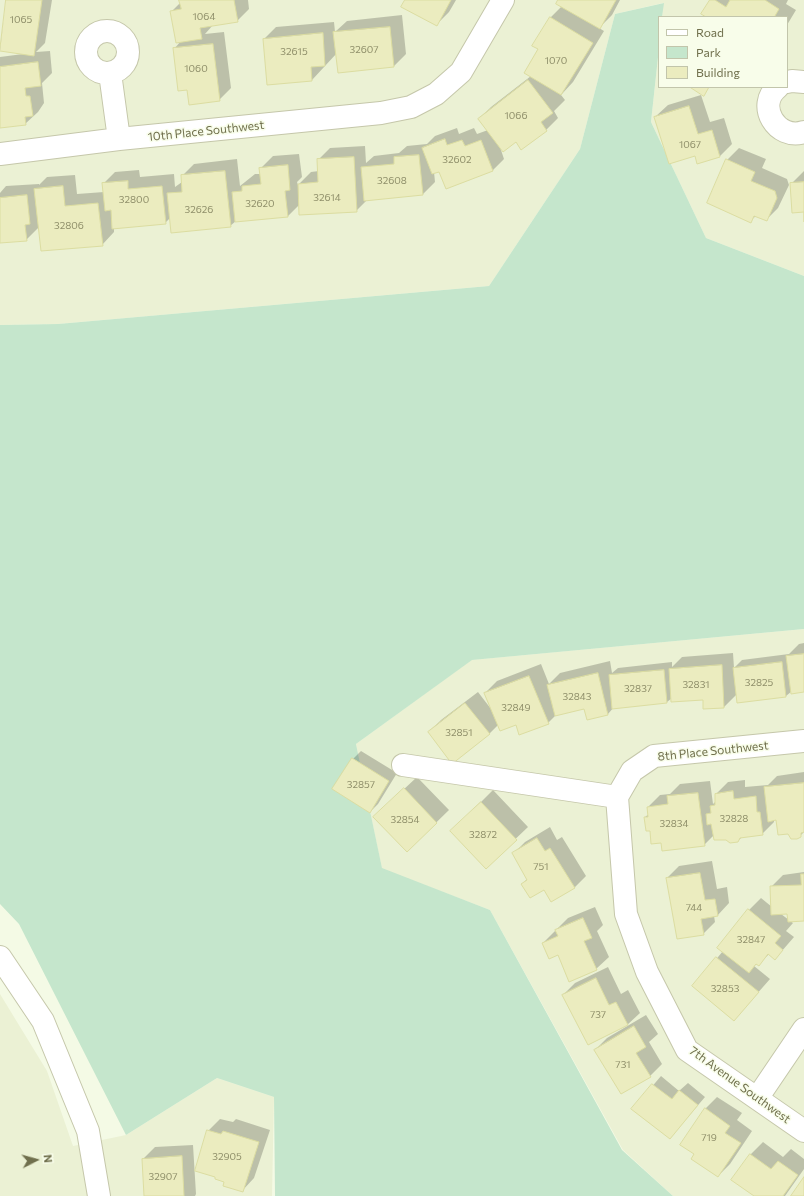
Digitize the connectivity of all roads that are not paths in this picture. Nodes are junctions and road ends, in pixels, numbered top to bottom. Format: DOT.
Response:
graph roads {
  1 [pos="503,0"];
  2 [pos="110,73"];
  3 [pos="788,82"];
  4 [pos="804,82"];
  5 [pos="777,88"];
  6 [pos="804,132"];
  7 [pos="119,139"];
  8 [pos="0,154"];
  9 [pos="804,741"];
  10 [pos="403,765"];
  11 [pos="616,797"];
  12 [pos="0,957"];
  13 [pos="804,1029"];
  14 [pos="758,1097"];
  15 [pos="804,1131"];
  16 [pos="99,1196"];
  1 -- 7 [label="street, 10th Place Southwest"];
  2 -- 7 [label="street"];
  3 -- 4 [label="street"];
  5 -- 6 [label="street"];
  7 -- 8 [label="street, 10th Place Southwest"];
  9 -- 11 [label="street, 8th Place Southwest"];
  10 -- 11 [label="street"];
  11 -- 14 [label="street, 7th Avenue Southwest"];
  12 -- 16 [label="street"];
  13 -- 14 [label="street"];
  14 -- 15 [label="street, 7th Avenue Southwest"];
}
